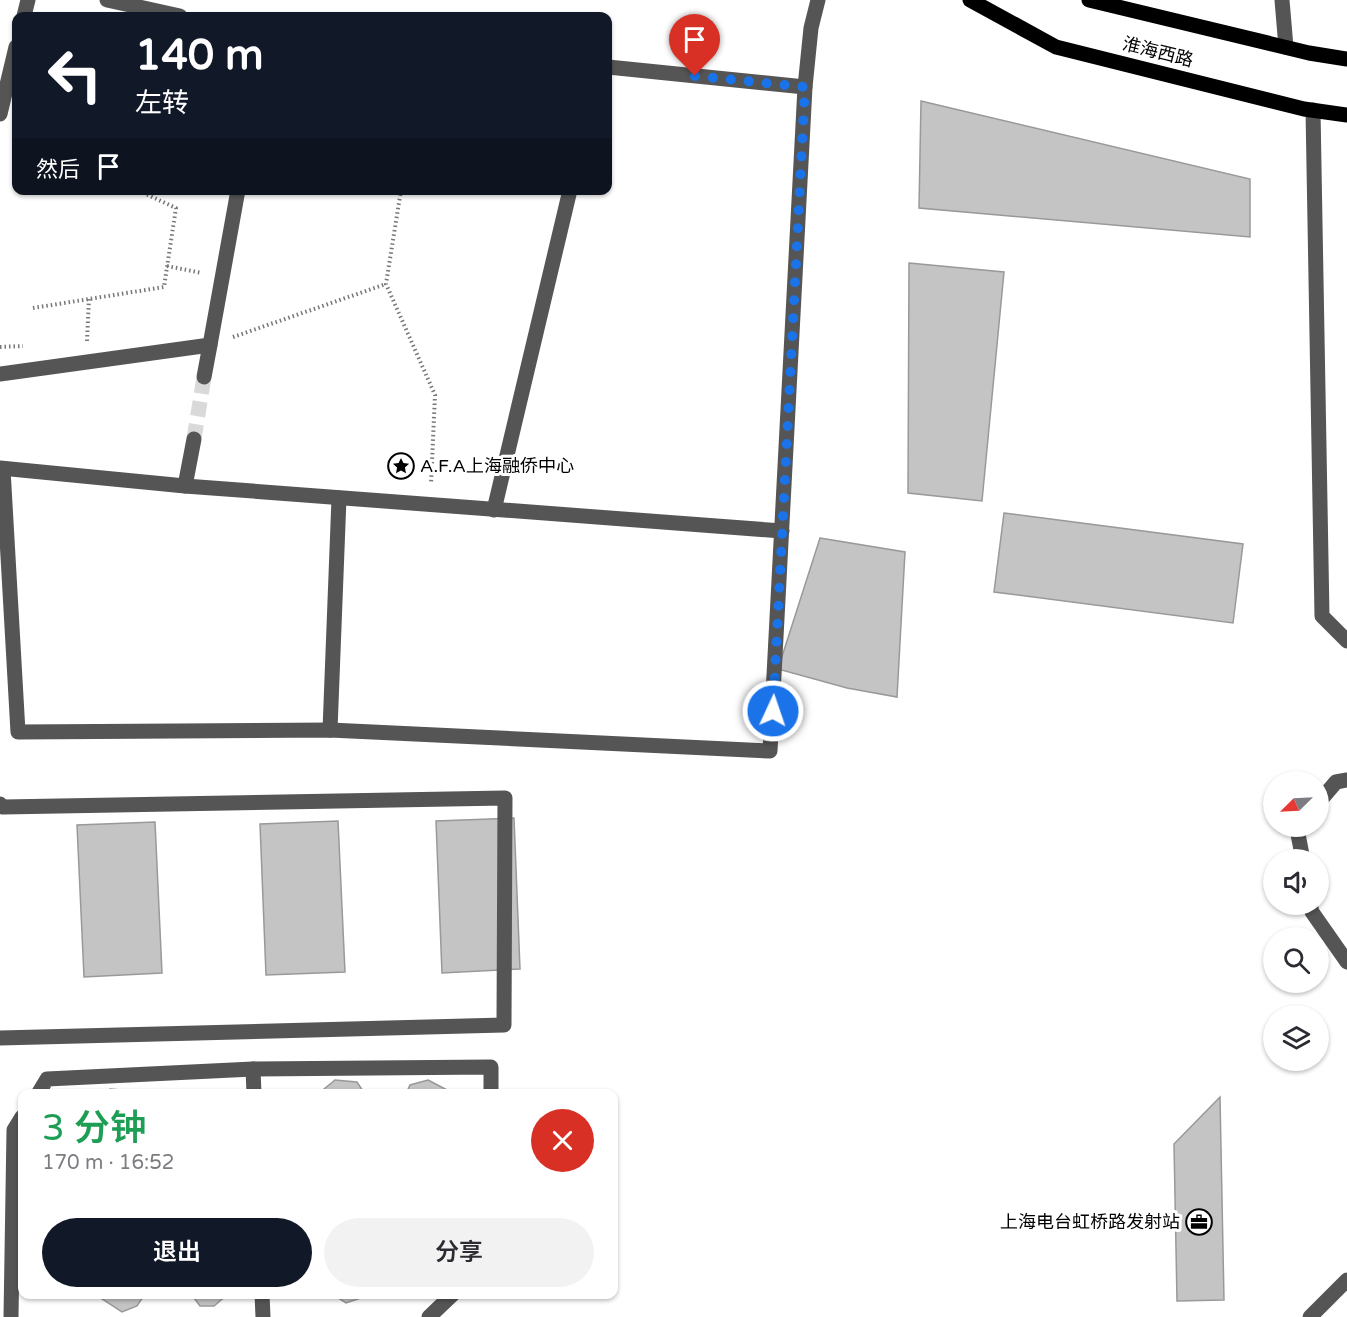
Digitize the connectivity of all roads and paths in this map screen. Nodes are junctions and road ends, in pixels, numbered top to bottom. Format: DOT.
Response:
graph roads {
  1 [pos="107,0"];
  2 [pos="818,0"];
  3 [pos="970,0"];
  4 [pos="1089,0"];
  5 [pos="1282,0"];
  6 [pos="162,12"];
  7 [pos="1286,47"];
  8 [pos="1347,59"];
  9 [pos="12,64"];
  10 [pos="612,68"];
  11 [pos="805,87"];
  12 [pos="1313,110"];
  13 [pos="0,114"];
  14 [pos="1347,115"];
  15 [pos="148,195"];
  16 [pos="237,195"];
  17 [pos="400,195"];
  18 [pos="569,195"];
  19 [pos="167,266"];
  20 [pos="222,277"];
  21 [pos="386,284"];
  22 [pos="89,299"];
  23 [pos="33,309"];
  24 [pos="87,341"];
  25 [pos="210,345"];
  26 [pos="0,374"];
  27 [pos="204,377"];
  28 [pos="194,439"];
  29 [pos="2,468"];
  30 [pos="185,486"];
  31 [pos="339,498"];
  32 [pos="430,506"];
  33 [pos="494,510"];
  34 [pos="782,531"];
  35 [pos="1347,641"];
  36 [pos="330,730"];
  37 [pos="1347,780"];
  38 [pos="1329,790"];
  39 [pos="0,804"];
  40 [pos="1314,915"];
  41 [pos="1347,962"];
  42 [pos="0,1038"];
  43 [pos="253,1069"];
  44 [pos="41,1089"];
  45 [pos="254,1089"];
  46 [pos="491,1089"];
  47 [pos="18,1124"];
  48 [pos="1347,1280"];
  49 [pos="262,1299"];
  50 [pos="448,1299"];
  51 [pos="11,1317"];
  52 [pos="263,1317"];
  53 [pos="429,1317"];
  54 [pos="1310,1317"];
  1 -- 6 [label="street"];
  2 -- 11 [label="street"];
  3 -- 12 [label="main road, 淮海西路"];
  4 -- 7 [label="main road, 淮海西路"];
  5 -- 7 [label="street"];
  7 -- 8 [label="main road, 淮海西路"];
  9 -- 13 [label="street"];
  10 -- 11 [label="street"];
  11 -- 34 [label="street"];
  12 -- 14 [label="main road, 淮海西路"];
  12 -- 35 [label="street"];
  15 -- 19 [label="path"];
  16 -- 20 [label="street"];
  17 -- 21 [label="path"];
  18 -- 33 [label="street"];
  19 -- 20 [label="path"];
  19 -- 22 [label="path"];
  20 -- 25 [label="street"];
  21 -- 25 [label="path"];
  21 -- 32 [label="path"];
  22 -- 23 [label="path"];
  22 -- 24 [label="path"];
  25 -- 26 [label="street"];
  25 -- 27 [label="street"];
  28 -- 30 [label="street"];
  29 -- 30 [label="street"];
  29 -- 36 [label="street"];
  30 -- 31 [label="street"];
  31 -- 32 [label="street"];
  31 -- 36 [label="street"];
  32 -- 33 [label="street"];
  33 -- 34 [label="street"];
  34 -- 36 [label="street"];
  37 -- 38 [label="street"];
  39 -- 42 [label="street"];
  40 -- 41 [label="street"];
  43 -- 44 [label="street"];
  43 -- 45 [label="street"];
  43 -- 46 [label="street"];
  47 -- 51 [label="street"];
  48 -- 54 [label="street"];
  49 -- 52 [label="street"];
  50 -- 53 [label="street"];
}
